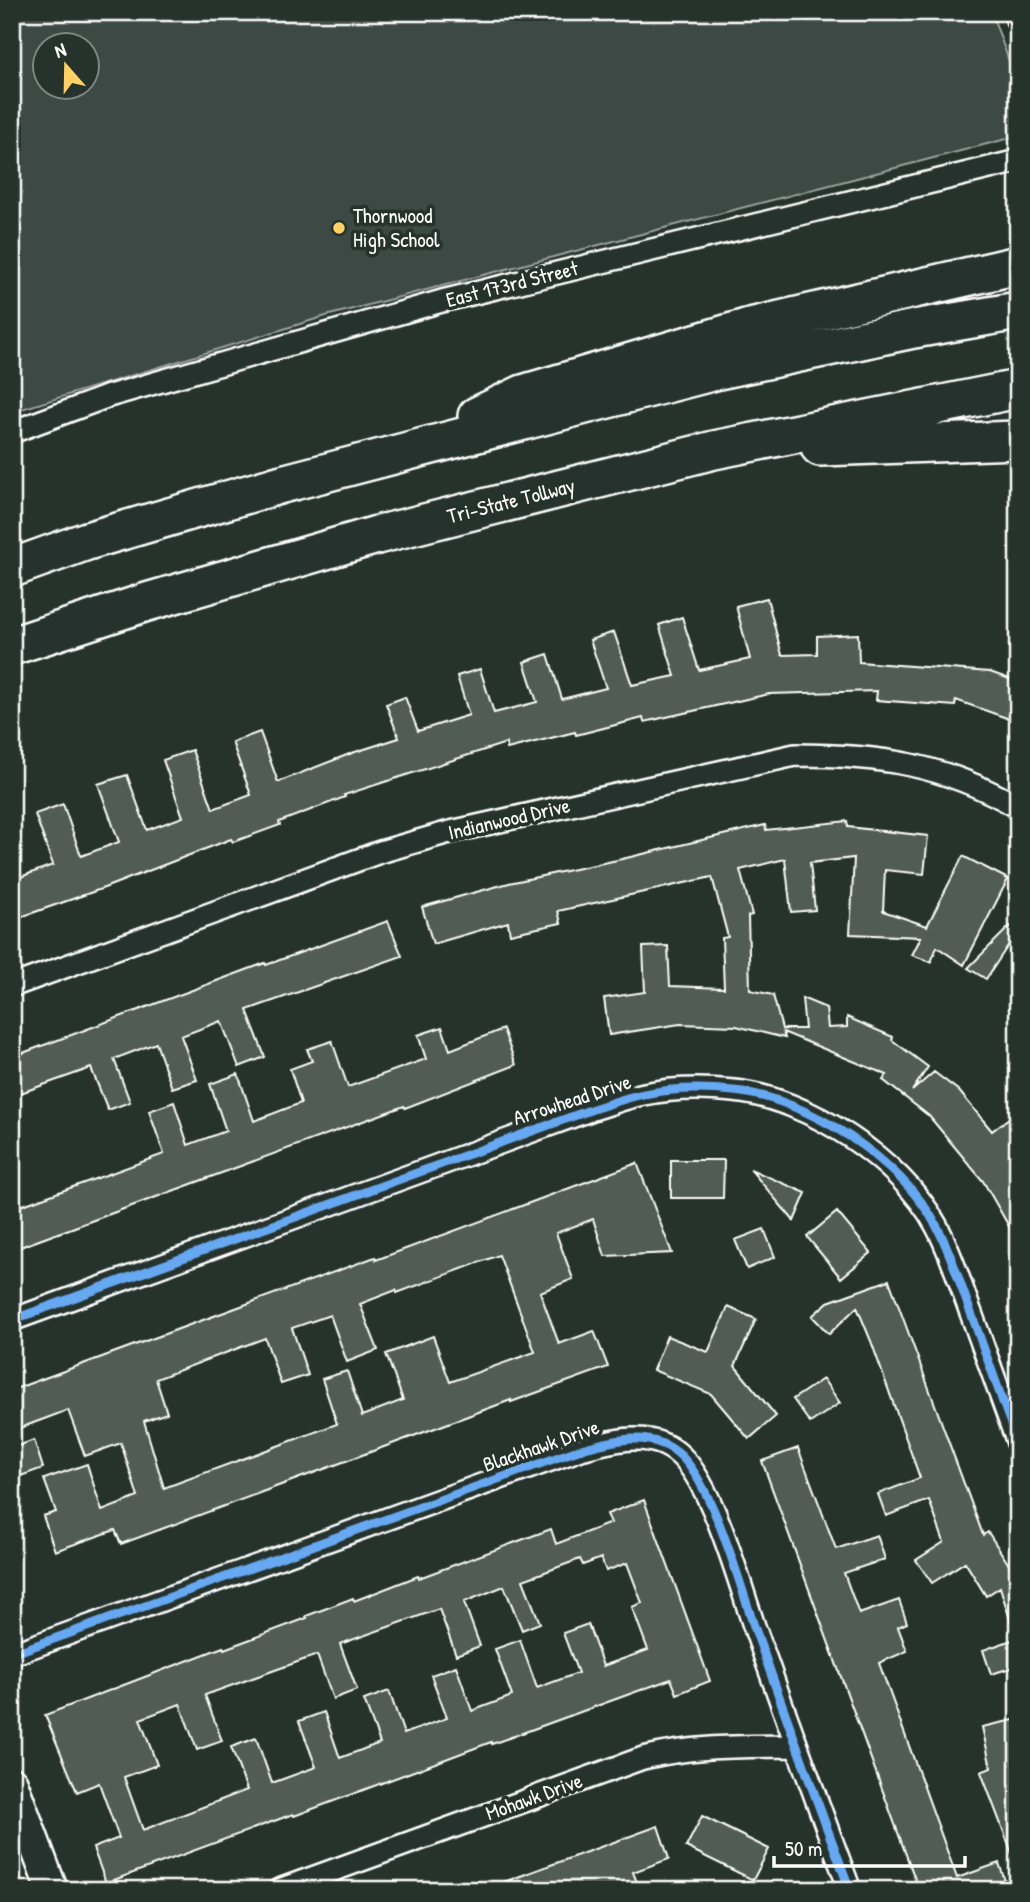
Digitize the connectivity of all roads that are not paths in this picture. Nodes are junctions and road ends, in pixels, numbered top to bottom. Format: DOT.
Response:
graph roads {
  1 [pos="1014,12"];
  2 [pos="1018,22"];
  3 [pos="1018,161"];
  4 [pos="1018,265"];
  5 [pos="1018,311"];
  6 [pos="1018,389"];
  7 [pos="12,432"];
  8 [pos="1018,440"];
  9 [pos="714,450"];
  10 [pos="397,453"];
  11 [pos="12,568"];
  12 [pos="12,646"];
  13 [pos="1018,807"];
  14 [pos="12,986"];
  15 [pos="12,1320"];
  16 [pos="1018,1443"];
  17 [pos="12,1654"];
  18 [pos="797,1746"];
  19 [pos="12,1783"];
  20 [pos="52,1890"];
  21 [pos="279,1890"];
  22 [pos="850,1890"];
  1 -- 2 [label="street"];
  3 -- 7 [label="street, East 173rd Street"];
  4 -- 10 [label="highway"];
  5 -- 10 [label="highway"];
  6 -- 9 [label="highway, Tri-State Tollway"];
  8 -- 9 [label="highway"];
  9 -- 12 [label="highway, Tri-State Tollway"];
  10 -- 11 [label="highway"];
  13 -- 14 [label="street, Indianwood Drive"];
  15 -- 16 [label="street, Arrowhead Drive"];
  17 -- 18 [label="street, Blackhawk Drive"];
  18 -- 21 [label="street, Mohawk Drive"];
  18 -- 22 [label="street, Blackhawk Drive"];
  19 -- 20 [label="street"];
}
